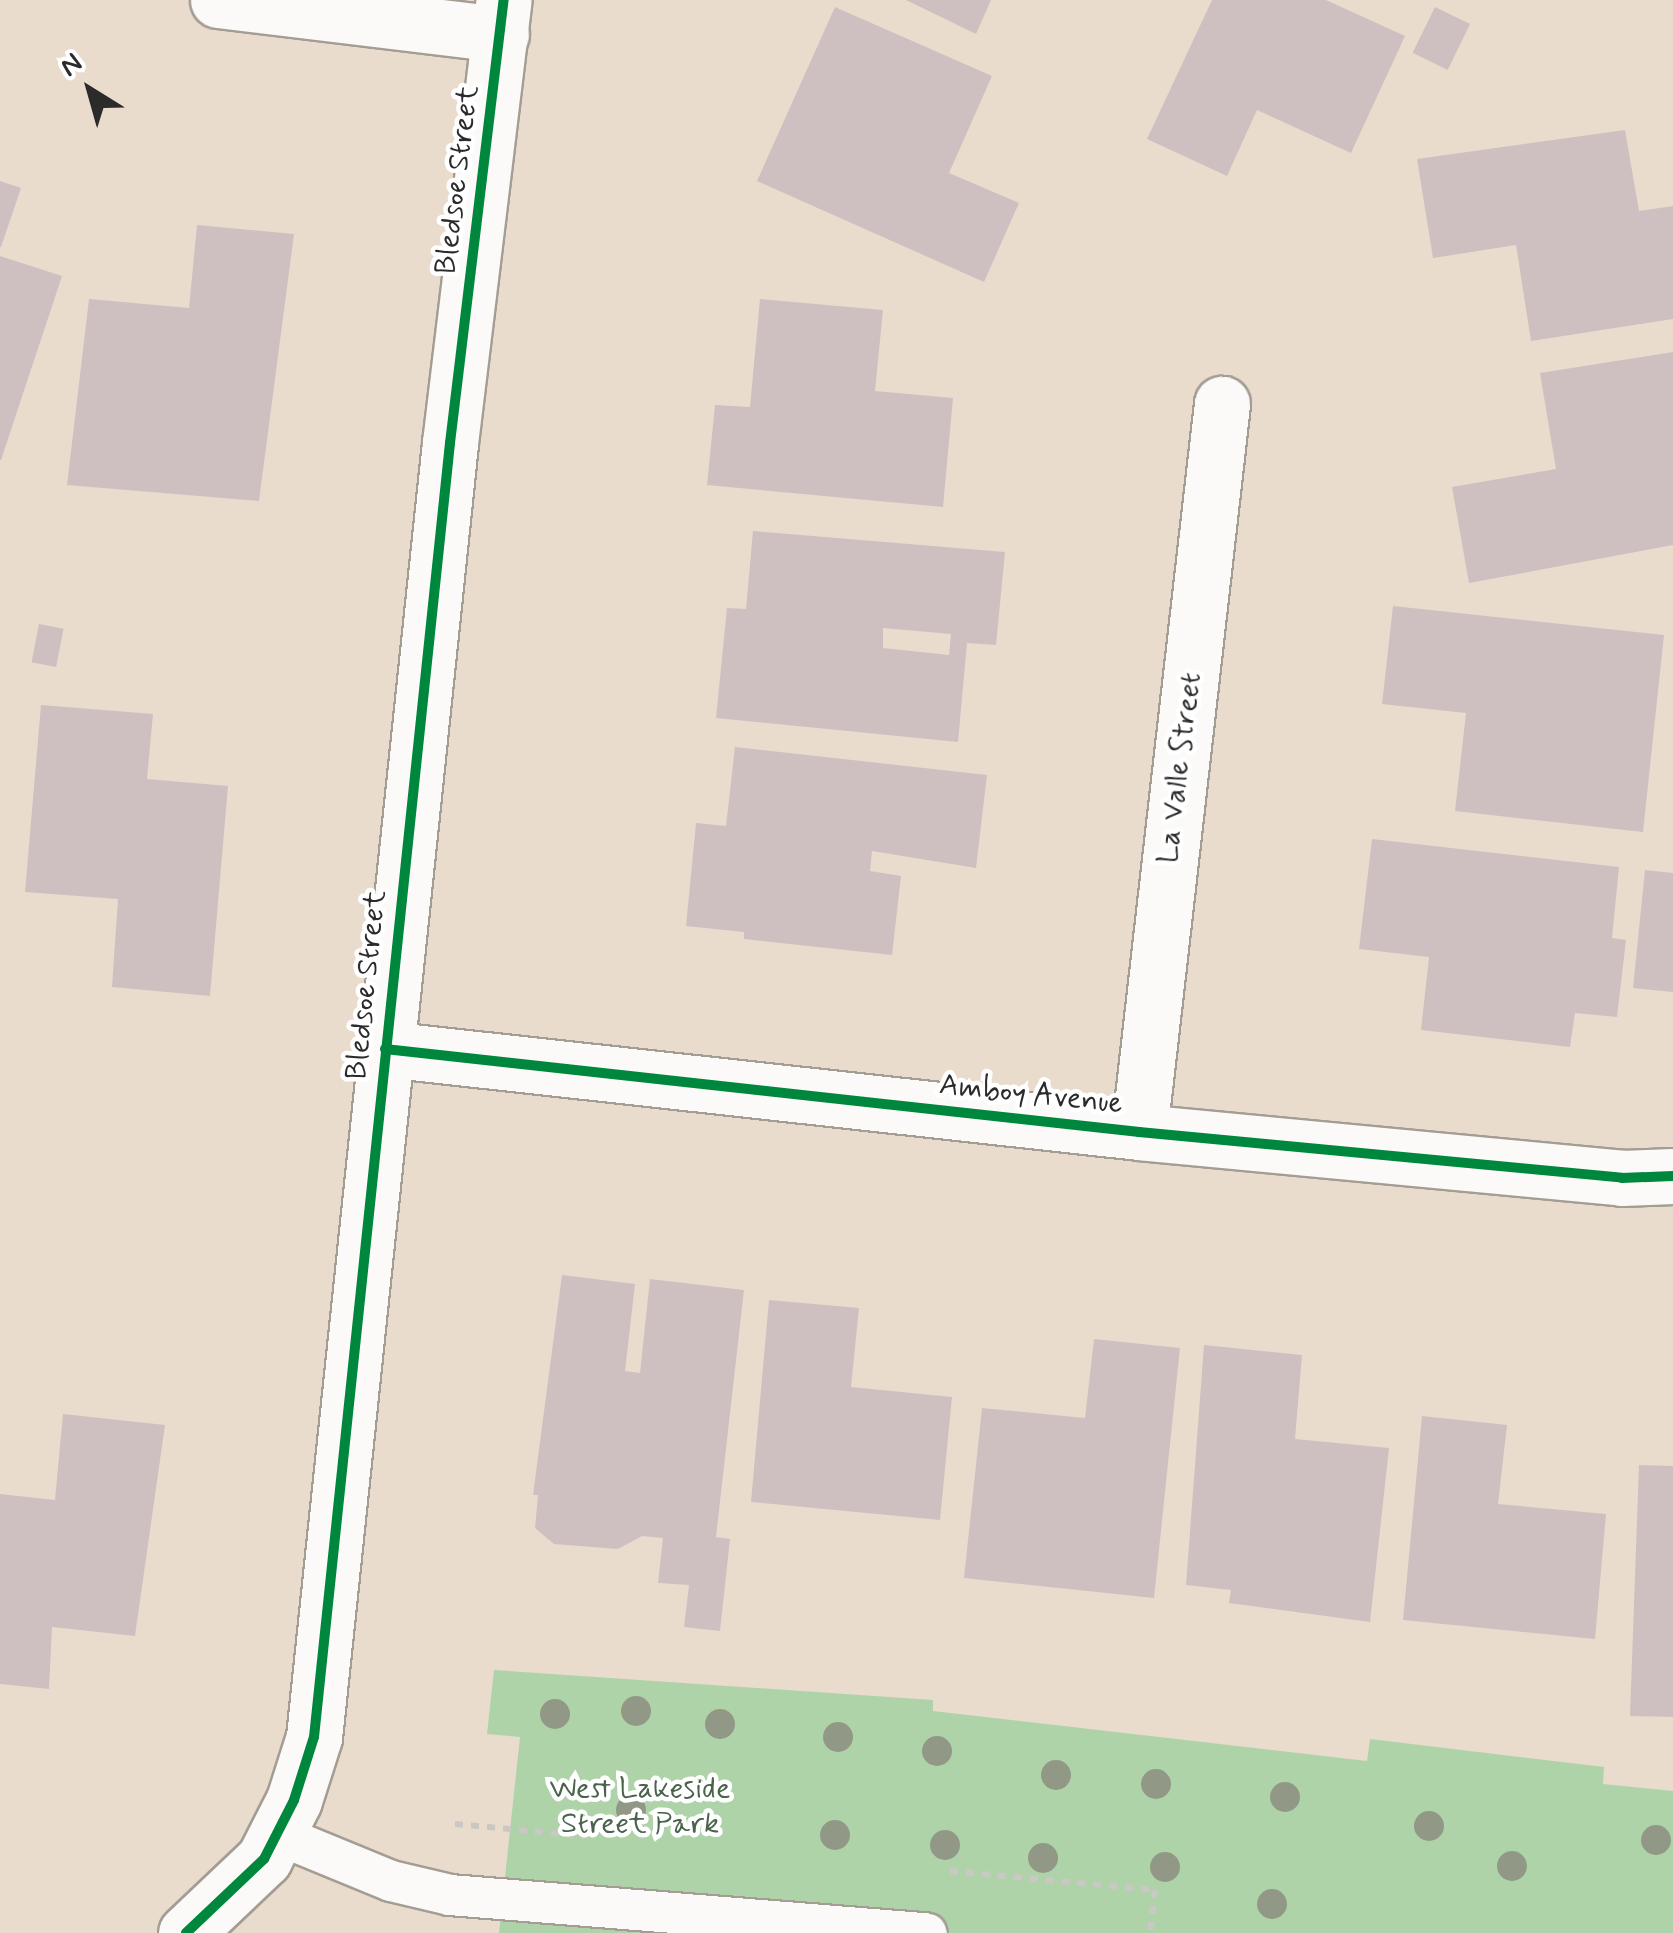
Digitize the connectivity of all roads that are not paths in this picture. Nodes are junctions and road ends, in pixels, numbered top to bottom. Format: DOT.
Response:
graph roads {
  1 [pos="218,0"];
  2 [pos="503,17"];
  3 [pos="1222,404"];
  4 [pos="385,1049"];
  5 [pos="1138,1132"];
  6 [pos="1673,1176"];
  7 [pos="279,1835"];
  8 [pos="186,1933"];
  9 [pos="926,1933"];
  1 -- 2 [label="street"];
  2 -- 4 [label="street, Bledsoe Street"];
  3 -- 5 [label="street, La Valle Street"];
  4 -- 5 [label="street, Amboy Avenue"];
  4 -- 7 [label="street, Bledsoe Street"];
  5 -- 6 [label="street, Amboy Avenue"];
  7 -- 8 [label="street, Bledsoe Street"];
  7 -- 9 [label="lane"];
}
